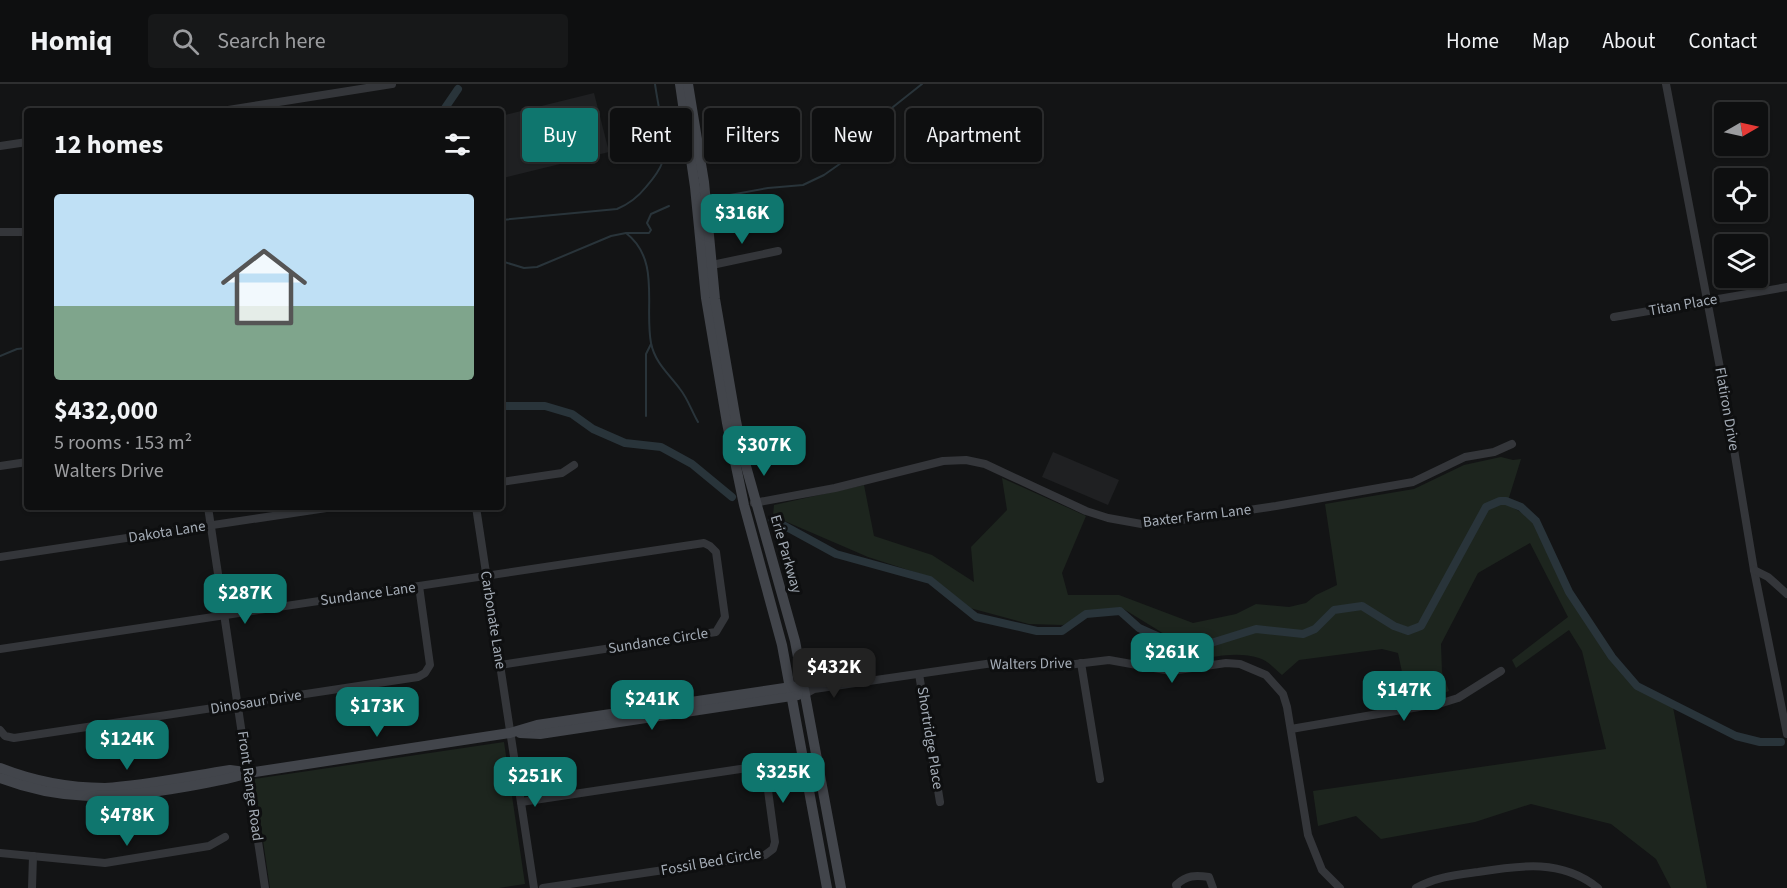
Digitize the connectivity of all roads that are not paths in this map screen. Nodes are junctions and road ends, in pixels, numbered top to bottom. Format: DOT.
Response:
graph roads {
  1 [pos="392,84"];
  2 [pos="680,84"];
  3 [pos="688,84"];
  4 [pos="1666,84"];
  5 [pos="241,108"];
  6 [pos="24,142"];
  7 [pos="0,146"];
  8 [pos="0,232"];
  9 [pos="24,232"];
  10 [pos="778,251"];
  11 [pos="712,265"];
  12 [pos="1787,287"];
  13 [pos="1706,300"];
  14 [pos="1614,317"];
  15 [pos="1512,444"];
  16 [pos="24,462"];
  17 [pos="574,465"];
  18 [pos="0,466"];
  19 [pos="504,482"];
  20 [pos="750,504"];
  21 [pos="208,510"];
  22 [pos="313,510"];
  23 [pos="476,510"];
  24 [pos="211,525"];
  25 [pos="0,557"];
  26 [pos="1754,570"];
  27 [pos="486,576"];
  28 [pos="420,586"];
  29 [pos="1787,594"];
  30 [pos="225,615"];
  31 [pos="0,649"];
  32 [pos="1081,663"];
  33 [pos="500,665"];
  34 [pos="1501,670"];
  35 [pos="920,674"];
  36 [pos="808,689"];
  37 [pos="791,691"];
  38 [pos="238,705"];
  39 [pos="1291,729"];
  40 [pos="0,730"];
  41 [pos="510,733"];
  42 [pos="1787,734"];
  43 [pos="0,768"];
  44 [pos="248,773"];
  45 [pos="0,778"];
  46 [pos="1100,779"];
  47 [pos="521,802"];
  48 [pos="940,802"];
  49 [pos="225,837"];
  50 [pos="0,853"];
  51 [pos="33,856"];
  52 [pos="32,888"];
  53 [pos="265,888"];
  54 [pos="534,888"];
  55 [pos="543,888"];
  56 [pos="827,888"];
  57 [pos="841,888"];
  58 [pos="1177,888"];
  59 [pos="1213,888"];
  60 [pos="1340,888"];
  61 [pos="1416,888"];
  62 [pos="1598,888"];
  1 -- 5 [label="street"];
  2 -- 20 [label="main road, Erie Parkway"];
  3 -- 11 [label="main road, Erie Parkway"];
  4 -- 13 [label="street, Flatiron Drive"];
  6 -- 7 [label="street"];
  8 -- 9 [label="street"];
  10 -- 11 [label="street"];
  11 -- 20 [label="main road, Erie Parkway"];
  12 -- 13 [label="street, Titan Place"];
  13 -- 14 [label="street, Titan Place"];
  13 -- 26 [label="street, Flatiron Drive"];
  15 -- 20 [label="street, Baxter Farm Lane"];
  16 -- 18 [label="street"];
  17 -- 19 [label="street"];
  20 -- 36 [label="main road, Erie Parkway"];
  20 -- 37 [label="main road, Erie Parkway"];
  21 -- 24 [label="street, Front Range Road"];
  22 -- 24 [label="street, Dakota Lane"];
  23 -- 27 [label="street, Carbonate Lane"];
  24 -- 25 [label="street, Dakota Lane"];
  24 -- 30 [label="street, Front Range Road"];
  26 -- 29 [label="street"];
  26 -- 42 [label="street, Flatiron Drive"];
  27 -- 28 [label="street, Sundance Lane"];
  27 -- 33 [label="street, Carbonate Lane"];
  27 -- 33 [label="street, Sundance Circle"];
  28 -- 30 [label="street, Sundance Lane"];
  28 -- 38 [label="street, Dinosaur Drive"];
  30 -- 31 [label="street, Sundance Lane"];
  30 -- 38 [label="street, Front Range Road"];
  32 -- 35 [label="street, Walters Drive"];
  32 -- 39 [label="street, Walters Drive"];
  32 -- 46 [label="street"];
  33 -- 41 [label="street, Carbonate Lane"];
  34 -- 39 [label="street"];
  35 -- 36 [label="street, Walters Drive"];
  35 -- 48 [label="street, Shortridge Place"];
  36 -- 37 [label="main road"];
  36 -- 57 [label="main road, Erie Parkway"];
  37 -- 41 [label="main road"];
  37 -- 56 [label="main road, Erie Parkway"];
  38 -- 40 [label="street, Dinosaur Drive"];
  38 -- 44 [label="street, Front Range Road"];
  39 -- 60 [label="street, Walters Drive"];
  41 -- 44 [label="main road"];
  41 -- 47 [label="street, Carbonate Lane"];
  43 -- 44 [label="main road"];
  44 -- 45 [label="main road"];
  44 -- 53 [label="street, Front Range Road"];
  47 -- 54 [label="street, Carbonate Lane"];
  47 -- 55 [label="street, Fossil Bed Circle"];
  49 -- 51 [label="street"];
  50 -- 51 [label="street"];
  51 -- 52 [label="street"];
  58 -- 59 [label="street"];
  61 -- 62 [label="street"];
}
